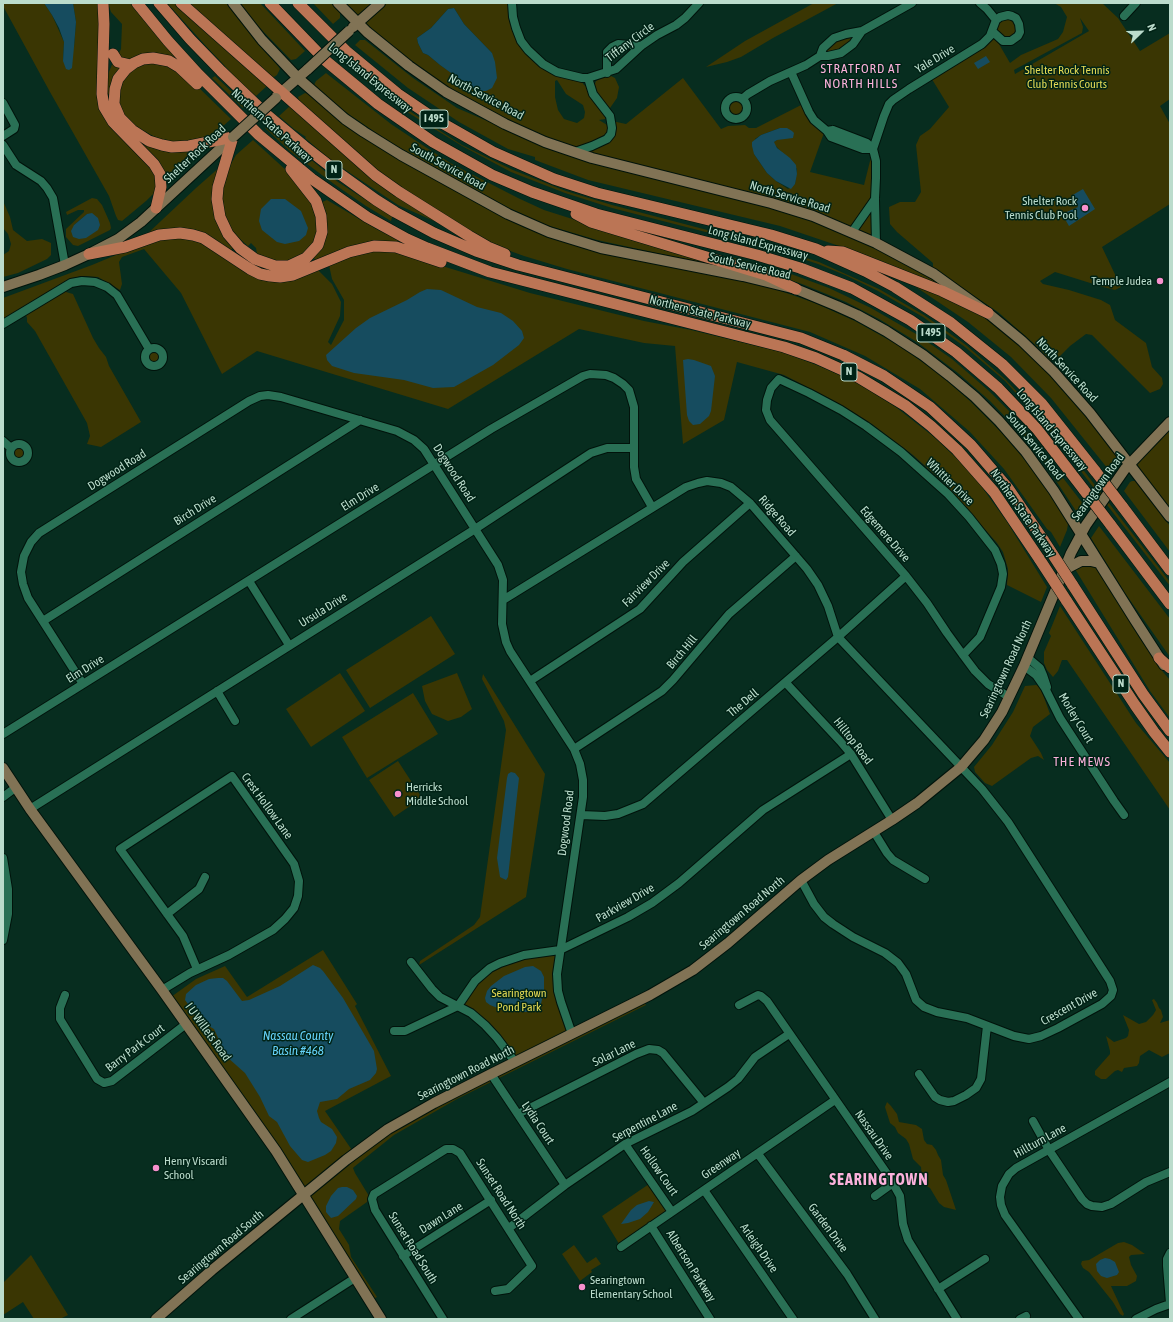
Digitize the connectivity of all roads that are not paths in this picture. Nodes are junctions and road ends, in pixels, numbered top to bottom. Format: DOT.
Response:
graph roads {
  1 [pos="103,3"];
  2 [pos="137,3"];
  3 [pos="159,3"];
  4 [pos="181,3"];
  5 [pos="233,3"];
  6 [pos="270,3"];
  7 [pos="298,3"];
  8 [pos="338,3"];
  9 [pos="380,3"];
  10 [pos="512,3"];
  11 [pos="688,3"];
  12 [pos="699,3"];
  13 [pos="912,3"];
  14 [pos="980,3"];
  15 [pos="1136,3"];
  16 [pos="691,12"];
  17 [pos="1124,16"];
  18 [pos="996,20"];
  19 [pos="358,23"];
  20 [pos="862,32"];
  21 [pos="992,32"];
  22 [pos="641,46"];
  23 [pos="113,54"];
  24 [pos="820,56"];
  25 [pos="131,65"];
  26 [pos="791,72"];
  27 [pos="607,73"];
  28 [pos="298,78"];
  29 [pos="588,78"];
  30 [pos="278,95"];
  31 [pos="742,98"];
  32 [pos="3,103"];
  33 [pos="235,113"];
  34 [pos="3,136"];
  35 [pos="233,137"];
  36 [pos="3,145"];
  37 [pos="873,149"];
  38 [pos="276,150"];
  39 [pos="575,152"];
  40 [pos="532,192"];
  41 [pos="875,199"];
  42 [pos="156,208"];
  43 [pos="852,232"];
  44 [pos="876,243"];
  45 [pos="816,249"];
  46 [pos="89,254"];
  47 [pos="65,265"];
  48 [pos="490,272"];
  49 [pos="551,274"];
  50 [pos="3,286"];
  51 [pos="796,289"];
  52 [pos="988,313"];
  53 [pos="3,324"];
  54 [pos="149,349"];
  55 [pos="779,379"];
  56 [pos="360,420"];
  57 [pos="1170,422"];
  58 [pos="3,441"];
  59 [pos="11,448"];
  60 [pos="634,448"];
  61 [pos="434,464"];
  62 [pos="1130,464"];
  63 [pos="750,503"];
  64 [pos="652,507"];
  65 [pos="1170,517"];
  66 [pos="475,528"];
  67 [pos="1081,534"];
  68 [pos="796,556"];
  69 [pos="1099,563"];
  70 [pos="1064,570"];
  71 [pos="1170,570"];
  72 [pos="906,576"];
  73 [pos="249,581"];
  74 [pos="503,600"];
  75 [pos="1170,604"];
  76 [pos="43,621"];
  77 [pos="838,638"];
  78 [pos="290,645"];
  79 [pos="963,655"];
  80 [pos="1159,658"];
  81 [pos="1026,662"];
  82 [pos="1170,668"];
  83 [pos="1170,673"];
  84 [pos="530,681"];
  85 [pos="786,683"];
  86 [pos="83,684"];
  87 [pos="217,691"];
  88 [pos="1009,697"];
  89 [pos="235,721"];
  90 [pos="1170,731"];
  91 [pos="3,734"];
  92 [pos="574,749"];
  93 [pos="1170,752"];
  94 [pos="851,754"];
  95 [pos="961,767"];
  96 [pos="3,768"];
  97 [pos="15,788"];
  98 [pos="3,797"];
  99 [pos="30,809"];
  100 [pos="1124,814"];
  101 [pos="580,815"];
  102 [pos="892,820"];
  103 [pos="874,832"];
  104 [pos="3,858"];
  105 [pos="205,877"];
  106 [pos="925,879"];
  107 [pos="801,880"];
  108 [pos="168,914"];
  109 [pos="3,940"];
  110 [pos="560,950"];
  111 [pos="411,962"];
  112 [pos="197,969"];
  113 [pos="162,990"];
  114 [pos="65,995"];
  115 [pos="740,1005"];
  116 [pos="458,1006"];
  117 [pos="186,1024"];
  118 [pos="987,1026"];
  119 [pos="394,1031"];
  120 [pos="572,1034"];
  121 [pos="789,1034"];
  122 [pos="515,1062"];
  123 [pos="491,1074"];
  124 [pos="919,1074"];
  125 [pos="1170,1082"];
  126 [pos="835,1100"];
  127 [pos="704,1103"];
  128 [pos="518,1114"];
  129 [pos="1033,1121"];
  130 [pos="625,1144"];
  131 [pos="1049,1150"];
  132 [pos="440,1152"];
  133 [pos="758,1154"];
  134 [pos="1170,1172"];
  135 [pos="893,1183"];
  136 [pos="565,1185"];
  137 [pos="704,1190"];
  138 [pos="304,1195"];
  139 [pos="875,1196"];
  140 [pos="491,1200"];
  141 [pos="672,1212"];
  142 [pos="651,1226"];
  143 [pos="508,1228"];
  144 [pos="621,1247"];
  145 [pos="1170,1253"];
  146 [pos="403,1256"];
  147 [pos="986,1259"];
  148 [pos="355,1278"];
  149 [pos="938,1288"];
  150 [pos="495,1291"];
  151 [pos="1170,1304"];
  152 [pos="158,1318"];
  153 [pos="291,1319"];
  154 [pos="381,1319"];
  155 [pos="443,1319"];
  156 [pos="710,1319"];
  157 [pos="793,1319"];
  158 [pos="875,1319"];
  159 [pos="957,1319"];
  160 [pos="1079,1319"];
  161 [pos="1136,1319"];
  1 -- 42 [label="highway"];
  2 -- 33 [label="highway, Northern State Parkway / N"];
  3 -- 49 [label="highway, Northern State Parkway / N"];
  4 -- 30 [label="highway"];
  5 -- 28 [label="main road, South Service Road"];
  6 -- 40 [label="highway, Long Island Expressway / I 495"];
  7 -- 45 [label="highway, Long Island Expressway / I 495"];
  8 -- 19 [label="main road, North Service Road"];
  9 -- 19 [label="main road, Shelter Rock Road"];
  10 -- 29 [label="street, Tiffany Circle"];
  11 -- 16 [label="street"];
  12 -- 16 [label="street, Tiffany Circle"];
  13 -- 20 [label="street"];
  14 -- 18 [label="street"];
  15 -- 17 [label="street"];
  16 -- 22 [label="street, Tiffany Circle"];
  18 -- 21 [label="street, Yale Drive"];
  18 -- 21 [label="street"];
  19 -- 28 [label="main road, Shelter Rock Road, bridge"];
  19 -- 39 [label="main road, North Service Road"];
  20 -- 24 [label="street"];
  20 -- 24 [label="street"];
  21 -- 37 [label="street, Yale Drive"];
  22 -- 27 [label="street, Tiffany Circle"];
  22 -- 27 [label="street"];
  23 -- 25 [label="highway"];
  24 -- 26 [label="street"];
  25 -- 33 [label="highway"];
  25 -- 35 [label="highway"];
  26 -- 31 [label="street"];
  26 -- 37 [label="street"];
  27 -- 29 [label="street, Tiffany Circle"];
  28 -- 30 [label="main road, Shelter Rock Road"];
  28 -- 51 [label="main road, South Service Road"];
  29 -- 39 [label="street"];
  30 -- 35 [label="main road, Shelter Rock Road, bridge"];
  30 -- 49 [label="highway"];
  32 -- 34 [label="street"];
  33 -- 38 [label="highway, Northern State Parkway / N"];
  35 -- 38 [label="highway"];
  35 -- 42 [label="main road, Shelter Rock Road"];
  36 -- 47 [label="street"];
  37 -- 41 [label="street, Yale Drive"];
  38 -- 48 [label="highway, Northern State Parkway / N"];
  39 -- 43 [label="main road, North Service Road"];
  40 -- 51 [label="highway"];
  40 -- 75 [label="highway, Long Island Expressway / I 495, bridge"];
  41 -- 43 [label="street"];
  41 -- 44 [label="street, Yale Drive"];
  42 -- 46 [label="main road, Shelter Rock Road"];
  43 -- 44 [label="main road, North Service Road"];
  44 -- 52 [label="main road, North Service Road"];
  45 -- 52 [label="highway"];
  45 -- 71 [label="highway, Long Island Expressway / I 495, bridge"];
  46 -- 47 [label="main road, Shelter Rock Road"];
  46 -- 48 [label="highway"];
  47 -- 50 [label="main road, Shelter Rock Road"];
  48 -- 93 [label="highway, Northern State Parkway / N, bridge"];
  49 -- 90 [label="highway, Northern State Parkway / N, bridge"];
  51 -- 67 [label="main road, South Service Road"];
  52 -- 62 [label="main road, North Service Road"];
  53 -- 54 [label="street"];
  55 -- 72 [label="street, Edgemere Drive"];
  55 -- 79 [label="street, Whittier Drive"];
  56 -- 61 [label="street, Dogwood Road"];
  56 -- 76 [label="street, Birch Drive"];
  56 -- 76 [label="street, Dogwood Road"];
  57 -- 62 [label="main road, Searingtown Road"];
  58 -- 59 [label="street"];
  60 -- 61 [label="street, Elm Drive"];
  60 -- 64 [label="street, Elm Drive"];
  60 -- 66 [label="street, Ursula Drive"];
  61 -- 66 [label="street, Dogwood Road"];
  61 -- 73 [label="street, Elm Drive"];
  62 -- 65 [label="main road, North Service Road"];
  62 -- 67 [label="main road, Searingtown Road"];
  63 -- 64 [label="street, Ridge Road"];
  63 -- 68 [label="street, Ridge Road"];
  63 -- 84 [label="street, Fairview Drive"];
  64 -- 74 [label="street, Ridge Road"];
  66 -- 74 [label="street, Dogwood Road"];
  66 -- 78 [label="street, Ursula Drive"];
  67 -- 69 [label="main road, South Service Road"];
  67 -- 70 [label="main road, Searingtown Road North"];
  68 -- 77 [label="street, Ridge Road"];
  68 -- 92 [label="street, Birch Hill"];
  69 -- 70 [label="main road"];
  69 -- 80 [label="main road, South Service Road"];
  70 -- 81 [label="main road, Searingtown Road North"];
  72 -- 77 [label="street, The Dell"];
  72 -- 79 [label="street, Edgemere Drive"];
  73 -- 78 [label="street"];
  73 -- 86 [label="street, Elm Drive"];
  74 -- 84 [label="street, Dogwood Road"];
  76 -- 86 [label="street, Dogwood Road"];
  77 -- 85 [label="street, The Dell"];
  77 -- 95 [label="street, Ridge Road"];
  78 -- 87 [label="street, Ursula Drive"];
  79 -- 88 [label="street, Edgemere Drive"];
  80 -- 82 [label="highway"];
  80 -- 83 [label="main road, South Service Road"];
  81 -- 88 [label="main road, Searingtown Road North"];
  81 -- 100 [label="street, Morley Court"];
  84 -- 92 [label="street, Dogwood Road"];
  85 -- 94 [label="street, Hilltop Road"];
  85 -- 101 [label="street, The Dell"];
  86 -- 91 [label="street, Elm Drive"];
  87 -- 89 [label="street"];
  87 -- 99 [label="street, Ursula Drive"];
  88 -- 95 [label="main road, Searingtown Road North"];
  92 -- 101 [label="street, Dogwood Road"];
  94 -- 102 [label="street, Hilltop Road"];
  94 -- 110 [label="street, Parkview Drive"];
  95 -- 102 [label="main road, Searingtown Road North"];
  95 -- 118 [label="street, Crescent Drive"];
  96 -- 97 [label="main road, I U Willets Road"];
  97 -- 98 [label="street"];
  97 -- 99 [label="main road, I U Willets Road"];
  99 -- 113 [label="main road, I U Willets Road"];
  101 -- 110 [label="street, Dogwood Road"];
  102 -- 103 [label="main road, Searingtown Road North"];
  103 -- 106 [label="street"];
  103 -- 107 [label="main road, Searingtown Road North"];
  104 -- 109 [label="street"];
  105 -- 108 [label="street"];
  107 -- 118 [label="street, Crescent Drive"];
  107 -- 120 [label="main road, Searingtown Road North"];
  108 -- 112 [label="street, Crest Hollow Lane"];
  108 -- 112 [label="street, Crest Hollow Lane"];
  110 -- 116 [label="street, Parkview Drive"];
  110 -- 120 [label="street, Dogwood Road"];
  111 -- 116 [label="street"];
  112 -- 113 [label="street, Crest Hollow Lane"];
  113 -- 117 [label="main road, I U Willets Road"];
  114 -- 117 [label="street, Barry Park Court"];
  115 -- 121 [label="street, Nassau Drive"];
  116 -- 119 [label="street"];
  116 -- 122 [label="street"];
  117 -- 138 [label="main road, I U Willets Road"];
  118 -- 124 [label="street"];
  120 -- 122 [label="main road, Searingtown Road North"];
  121 -- 126 [label="street, Nassau Drive"];
  121 -- 127 [label="street, Serpentine Lane"];
  122 -- 123 [label="main road, Searingtown Road North"];
  123 -- 128 [label="street, Lydia Court"];
  123 -- 138 [label="main road, Searingtown Road North"];
  125 -- 131 [label="street, Hillturn Lane"];
  126 -- 133 [label="street, Greenway"];
  126 -- 135 [label="street, Nassau Drive"];
  127 -- 128 [label="street, Solar Lane"];
  127 -- 130 [label="street, Serpentine Lane"];
  128 -- 136 [label="street, Lydia Court"];
  129 -- 131 [label="street"];
  130 -- 136 [label="street, Serpentine Lane"];
  130 -- 141 [label="street, Hollow Court"];
  131 -- 134 [label="street"];
  131 -- 160 [label="street, Hillturn Lane"];
  132 -- 140 [label="street, Sunset Road North"];
  132 -- 146 [label="street, Sunset Road South"];
  133 -- 137 [label="street, Greenway"];
  133 -- 158 [label="street, Garden Drive"];
  135 -- 139 [label="street"];
  135 -- 149 [label="street, Nassau Drive"];
  136 -- 143 [label="street, Serpentine Lane"];
  137 -- 141 [label="street, Greenway"];
  137 -- 157 [label="street, Arleigh Drive"];
  138 -- 148 [label="main road, I U Willets Road"];
  138 -- 152 [label="main road, Searingtown Road South"];
  140 -- 143 [label="street, Sunset Road North"];
  140 -- 146 [label="street, Dawn Lane"];
  141 -- 142 [label="street, Greenway"];
  142 -- 144 [label="street, Greenway"];
  142 -- 156 [label="street, Albertson Parkway"];
  143 -- 150 [label="street, Sunset Road North"];
  145 -- 151 [label="street"];
  146 -- 155 [label="street, Sunset Road South"];
  147 -- 149 [label="street"];
  148 -- 153 [label="street"];
  148 -- 154 [label="main road, I U Willets Road"];
  149 -- 159 [label="street, Nassau Drive"];
  151 -- 161 [label="street"];
}
